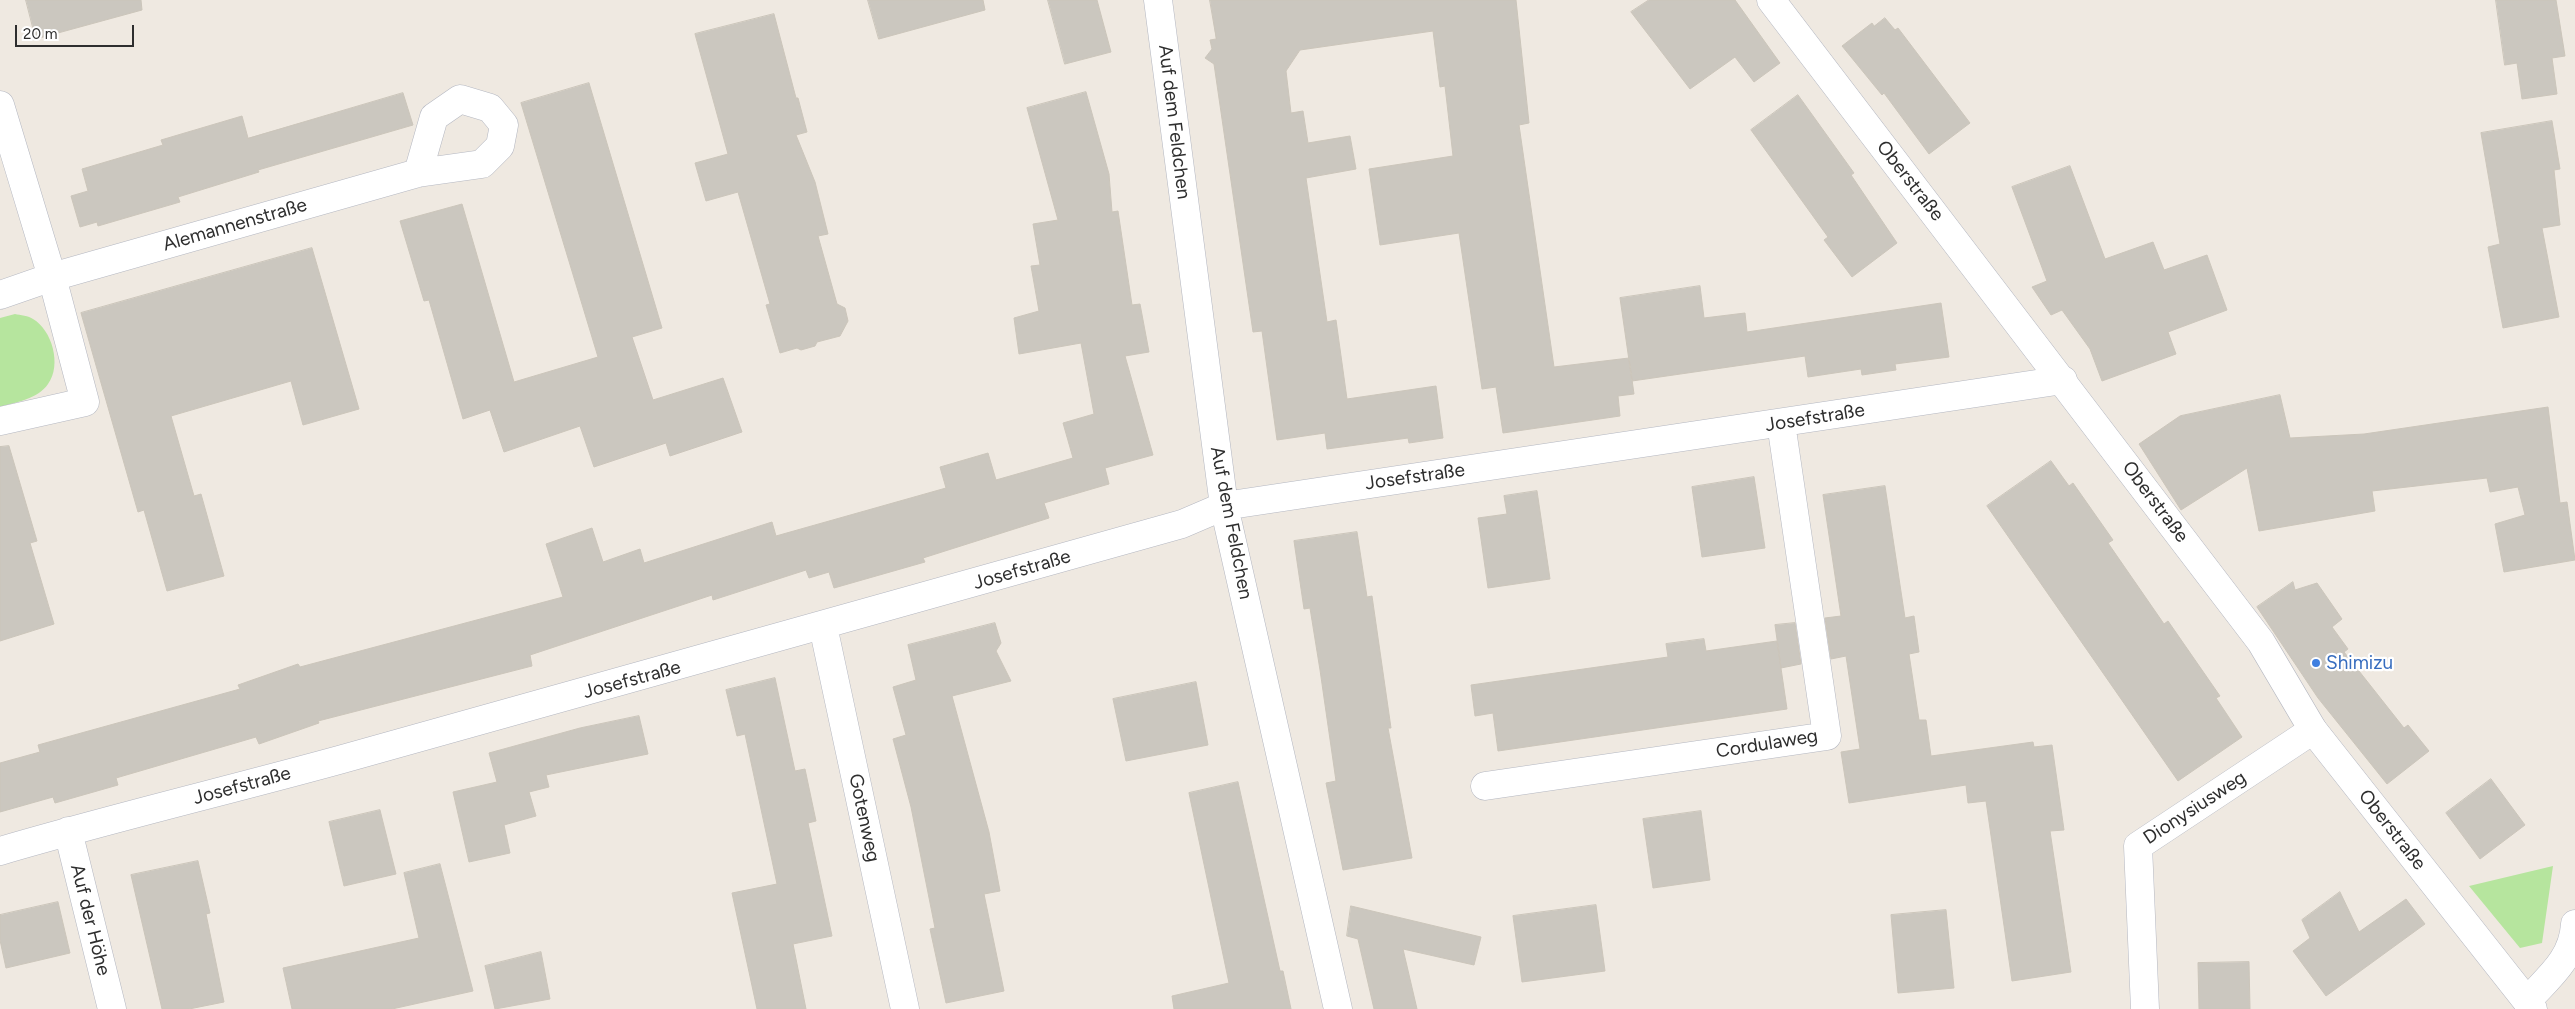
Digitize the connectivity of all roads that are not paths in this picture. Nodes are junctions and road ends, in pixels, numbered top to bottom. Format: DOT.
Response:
graph roads {
  1 [pos="1158,0"];
  2 [pos="1771,0"];
  3 [pos="0,105"];
  4 [pos="418,173"];
  5 [pos="52,277"];
  6 [pos="0,295"];
  7 [pos="2063,380"];
  8 [pos="0,422"];
  9 [pos="1781,423"];
  10 [pos="1224,506"];
  11 [pos="823,626"];
  12 [pos="2313,730"];
  13 [pos="1485,786"];
  14 [pos="68,831"];
  15 [pos="0,851"];
  16 [pos="2575,924"];
  17 [pos="2530,1005"];
  18 [pos="112,1009"];
  19 [pos="905,1009"];
  20 [pos="1338,1009"];
  21 [pos="2145,1009"];
  1 -- 10 [label="street, Auf dem Feldchen"];
  2 -- 7 [label="street, Oberstraße"];
  3 -- 5 [label="street"];
  4 -- 5 [label="street, Alemannenstraße"];
  5 -- 6 [label="street, Alemannenstraße"];
  5 -- 8 [label="street"];
  7 -- 9 [label="street, Josefstraße"];
  7 -- 12 [label="street, Oberstraße"];
  9 -- 10 [label="street, Josefstraße"];
  9 -- 13 [label="street, Cordulaweg"];
  10 -- 11 [label="street, Josefstraße"];
  10 -- 20 [label="street, Auf dem Feldchen"];
  11 -- 14 [label="street, Josefstraße"];
  11 -- 19 [label="street, Gotenweg"];
  12 -- 17 [label="street, Oberstraße"];
  12 -- 21 [label="street, Dionysiusweg"];
  14 -- 15 [label="street, Josefstraße"];
  14 -- 18 [label="street, Auf der Höhe"];
  16 -- 17 [label="street"];
}
